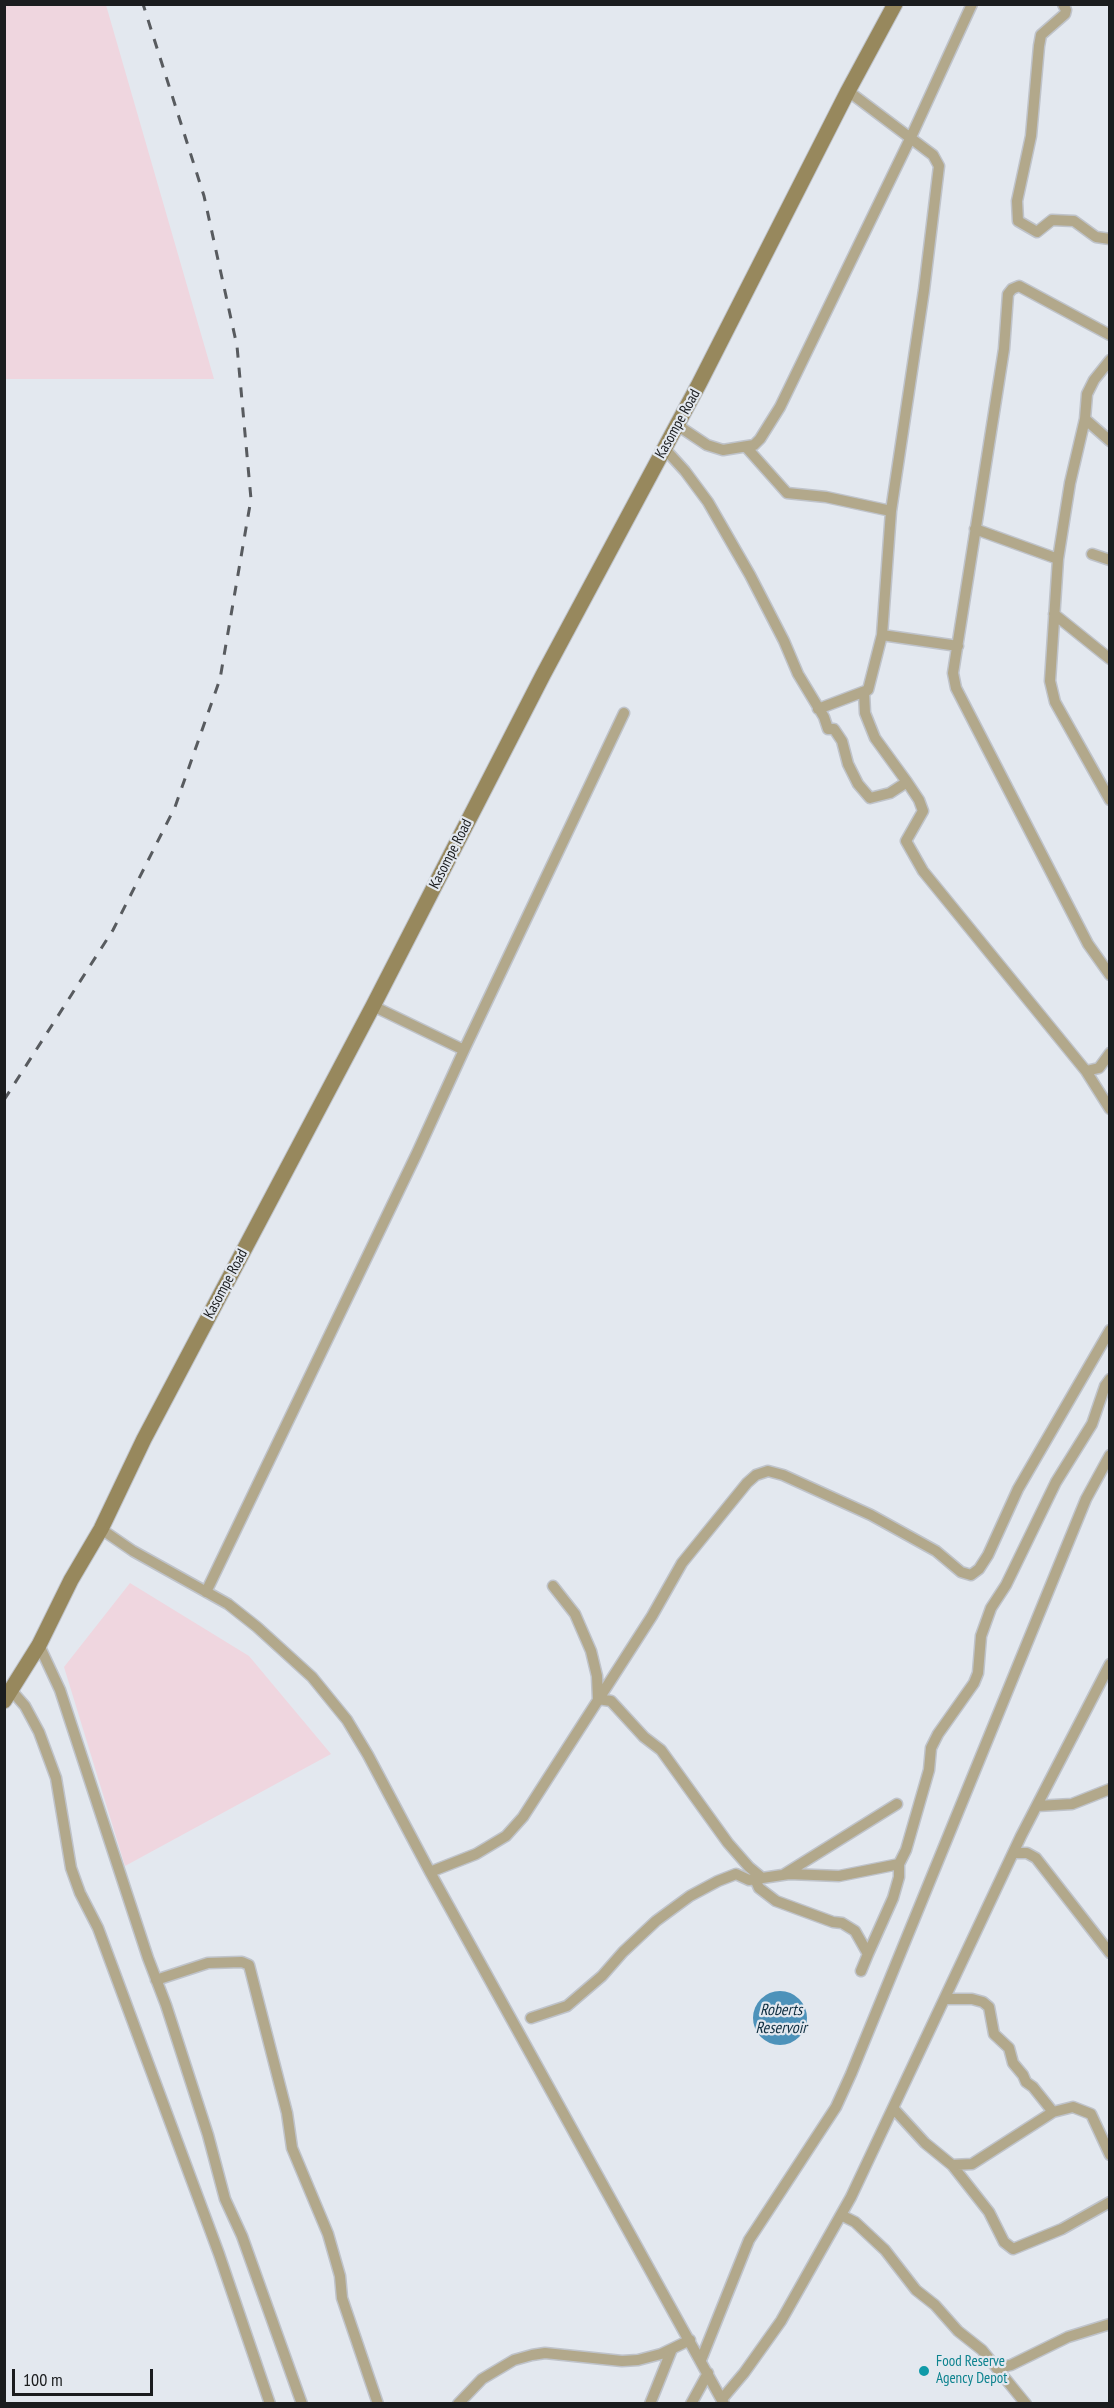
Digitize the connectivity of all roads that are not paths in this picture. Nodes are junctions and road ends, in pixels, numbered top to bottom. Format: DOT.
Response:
graph roads {
  1 [pos="895,4"];
  2 [pos="972,4"];
  3 [pos="1063,4"];
  4 [pos="848,91"];
  5 [pos="911,137"];
  6 [pos="1110,239"];
  7 [pos="1110,335"];
  8 [pos="1110,360"];
  9 [pos="1085,418"];
  10 [pos="676,425"];
  11 [pos="1110,441"];
  12 [pos="746,447"];
  13 [pos="664,448"];
  14 [pos="891,511"];
  15 [pos="975,529"];
  16 [pos="1092,554"];
  17 [pos="1058,559"];
  18 [pos="1110,560"];
  19 [pos="1054,614"];
  20 [pos="882,635"];
  21 [pos="958,646"];
  22 [pos="1110,659"];
  23 [pos="864,692"];
  24 [pos="818,709"];
  25 [pos="624,714"];
  26 [pos="907,782"];
  27 [pos="1110,800"];
  28 [pos="1110,975"];
  29 [pos="373,1006"];
  30 [pos="464,1050"];
  31 [pos="1110,1053"];
  32 [pos="1086,1071"];
  33 [pos="1110,1109"];
  34 [pos="1110,1330"];
  35 [pos="1110,1379"];
  36 [pos="1110,1455"];
  37 [pos="101,1529"];
  38 [pos="553,1586"];
  39 [pos="206,1592"];
  40 [pos="39,1645"];
  41 [pos="1110,1664"];
  42 [pos="8,1696"];
  43 [pos="598,1699"];
  44 [pos="1110,1789"];
  45 [pos="897,1804"];
  46 [pos="1036,1806"];
  47 [pos="1013,1853"];
  48 [pos="899,1864"];
  49 [pos="430,1872"];
  50 [pos="783,1875"];
  51 [pos="758,1878"];
  52 [pos="1105,1940"];
  53 [pos="1110,1953"];
  54 [pos="868,1954"];
  55 [pos="861,1971"];
  56 [pos="156,1980"];
  57 [pos="945,1999"];
  58 [pos="531,2018"];
  59 [pos="893,2108"];
  60 [pos="1053,2112"];
  61 [pos="1110,2155"];
  62 [pos="952,2165"];
  63 [pos="1110,2202"];
  64 [pos="841,2215"];
  65 [pos="1110,2324"];
  66 [pos="690,2340"];
  67 [pos="672,2349"];
  68 [pos="701,2360"];
  69 [pos="997,2368"];
  70 [pos="708,2373"];
  71 [pos="723,2401"];
  72 [pos="270,2403"];
  73 [pos="302,2403"];
  74 [pos="378,2403"];
  75 [pos="458,2403"];
  76 [pos="650,2403"];
  77 [pos="691,2403"];
  78 [pos="1026,2403"];
  1 -- 4 [label="street, Kasompe Road"];
  2 -- 5 [label="street"];
  3 -- 6 [label="street"];
  4 -- 5 [label="street"];
  4 -- 10 [label="street, Kasompe Road"];
  5 -- 12 [label="street"];
  5 -- 14 [label="street"];
  7 -- 15 [label="street"];
  8 -- 9 [label="street"];
  9 -- 11 [label="street"];
  9 -- 17 [label="street"];
  10 -- 12 [label="street"];
  10 -- 13 [label="street, Kasompe Road"];
  12 -- 14 [label="street"];
  13 -- 24 [label="street"];
  13 -- 29 [label="street, Kasompe Road"];
  14 -- 20 [label="street"];
  15 -- 17 [label="street"];
  15 -- 21 [label="street"];
  16 -- 18 [label="street"];
  17 -- 19 [label="street"];
  19 -- 22 [label="street"];
  19 -- 27 [label="street"];
  20 -- 21 [label="street"];
  20 -- 23 [label="street"];
  21 -- 28 [label="street"];
  23 -- 24 [label="street"];
  23 -- 26 [label="street"];
  24 -- 26 [label="street"];
  25 -- 30 [label="street"];
  26 -- 32 [label="street"];
  29 -- 30 [label="street"];
  29 -- 37 [label="street, Kasompe Road"];
  30 -- 39 [label="street"];
  31 -- 32 [label="street"];
  32 -- 33 [label="street"];
  34 -- 43 [label="street"];
  35 -- 48 [label="street"];
  36 -- 68 [label="street"];
  37 -- 39 [label="street"];
  37 -- 40 [label="street, Kasompe Road"];
  38 -- 43 [label="street"];
  39 -- 49 [label="street"];
  40 -- 42 [label="street, Kasompe Road"];
  40 -- 56 [label="street"];
  41 -- 46 [label="street"];
  42 -- 72 [label="street"];
  43 -- 49 [label="street"];
  43 -- 51 [label="street"];
  44 -- 46 [label="street"];
  45 -- 50 [label="street"];
  46 -- 47 [label="street"];
  47 -- 52 [label="street"];
  47 -- 57 [label="street"];
  48 -- 50 [label="street"];
  48 -- 54 [label="street"];
  49 -- 66 [label="street"];
  50 -- 51 [label="street"];
  51 -- 54 [label="street"];
  51 -- 58 [label="street"];
  52 -- 53 [label="street"];
  54 -- 55 [label="street"];
  56 -- 73 [label="street"];
  56 -- 74 [label="street"];
  57 -- 59 [label="street"];
  57 -- 60 [label="street"];
  59 -- 62 [label="street"];
  59 -- 64 [label="street"];
  60 -- 61 [label="street"];
  60 -- 62 [label="street"];
  62 -- 63 [label="street"];
  64 -- 69 [label="street"];
  64 -- 71 [label="street"];
  65 -- 69 [label="street"];
  66 -- 67 [label="street"];
  66 -- 68 [label="street"];
  67 -- 75 [label="street"];
  67 -- 76 [label="street"];
  68 -- 70 [label="street"];
  69 -- 78 [label="street"];
  70 -- 71 [label="street"];
  70 -- 77 [label="street"];
}
